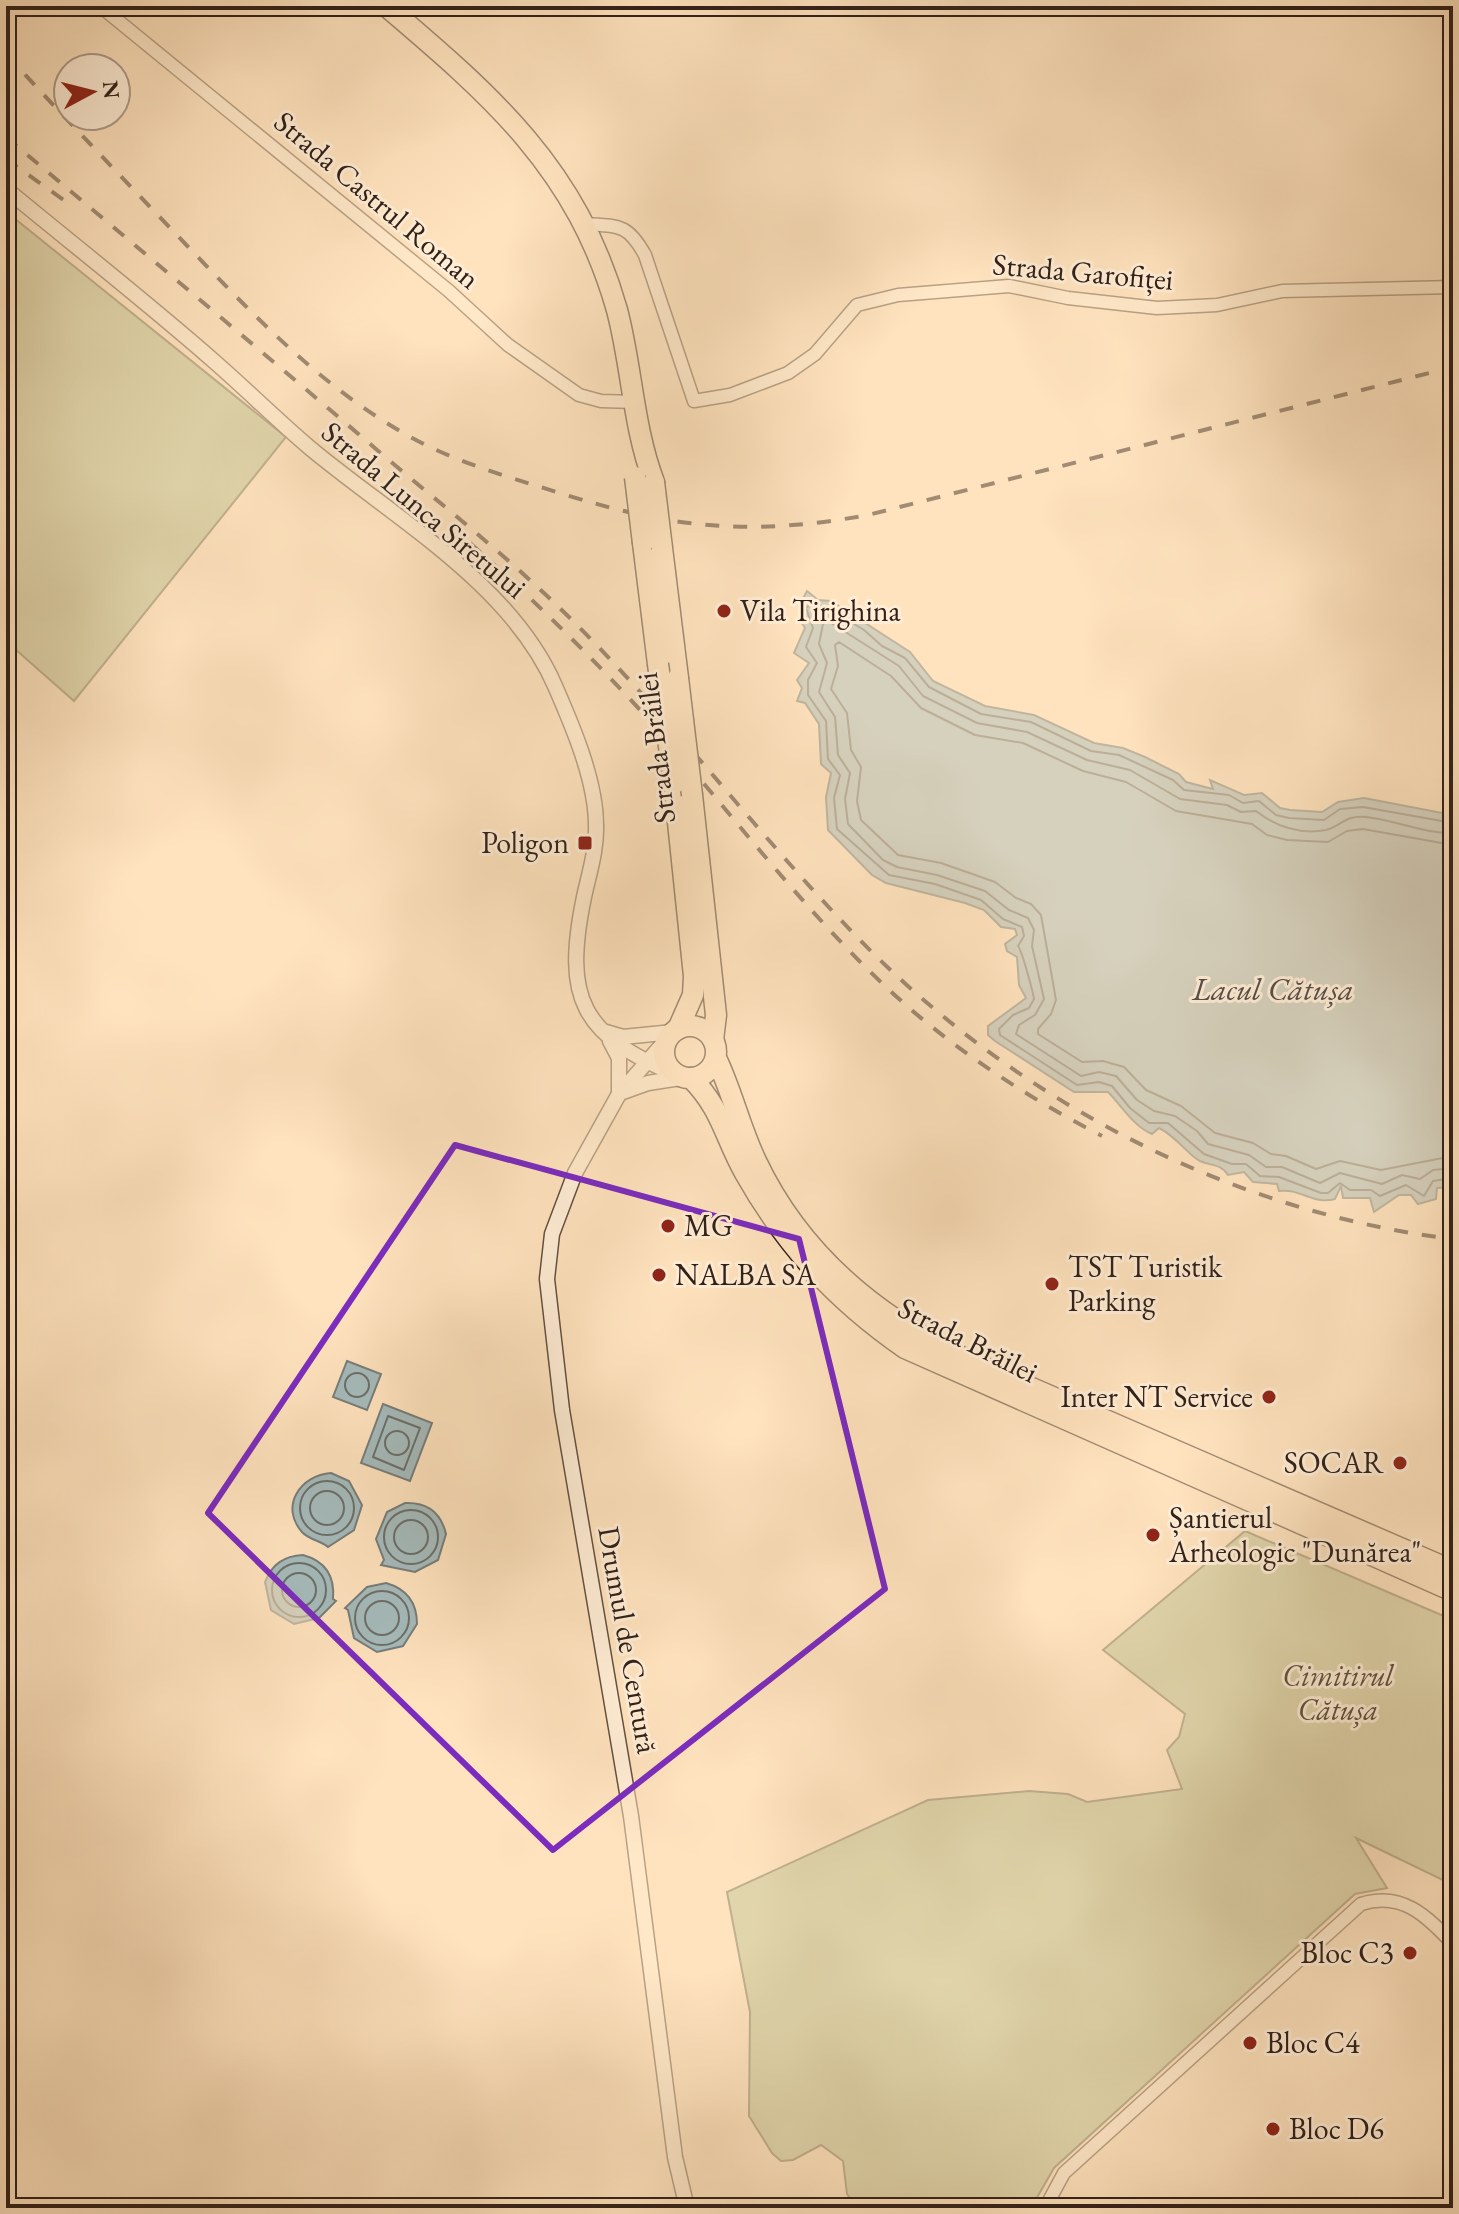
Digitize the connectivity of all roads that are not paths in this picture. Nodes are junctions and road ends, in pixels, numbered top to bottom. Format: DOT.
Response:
graph roads {
  1 [pos="100,6"];
  2 [pos="386,6"];
  3 [pos="6,189"];
  4 [pos="585,224"];
  5 [pos="1453,287"];
  6 [pos="636,402"];
  7 [pos="652,545"];
  8 [pos="683,790"];
  9 [pos="598,1029"];
  10 [pos="673,1033"];
  11 [pos="714,1049"];
  12 [pos="645,1062"];
  13 [pos="685,1077"];
  14 [pos="619,1094"];
  15 [pos="1453,1571"];
  16 [pos="1453,1591"];
  17 [pos="1453,1944"];
  18 [pos="687,2208"];
  19 [pos="1045,2208"];
  1 -- 6 [label="street, Strada Castrul Roman"];
  2 -- 4 [label="highway, Strada Brăilei"];
  3 -- 9 [label="street, Strada Lunca Siretului"];
  4 -- 5 [label="street, Strada Garofiței"];
  4 -- 6 [label="highway, Strada Brăilei"];
  6 -- 7 [label="highway, Strada Brăilei, bridge"];
  7 -- 8 [label="highway, Strada Brăilei, bridge"];
  7 -- 8 [label="highway, Strada Brăilei, bridge"];
  8 -- 10 [label="highway, Strada Brăilei"];
  8 -- 11 [label="highway, Strada Brăilei"];
  9 -- 10 [label="street"];
  9 -- 12 [label="street, Strada Lunca Siretului"];
  9 -- 14 [label="street"];
  10 -- 11 [label="highway"];
  10 -- 12 [label="street, Drumul de Centură"];
  10 -- 13 [label="highway"];
  11 -- 13 [label="highway"];
  11 -- 15 [label="highway, Strada Brăilei"];
  12 -- 13 [label="street, Strada Lunca Siretului"];
  12 -- 14 [label="street, Drumul de Centură"];
  13 -- 14 [label="street"];
  13 -- 16 [label="highway, Strada Brăilei"];
  14 -- 18 [label="street, Drumul de Centură"];
  17 -- 19 [label="street"];
}
